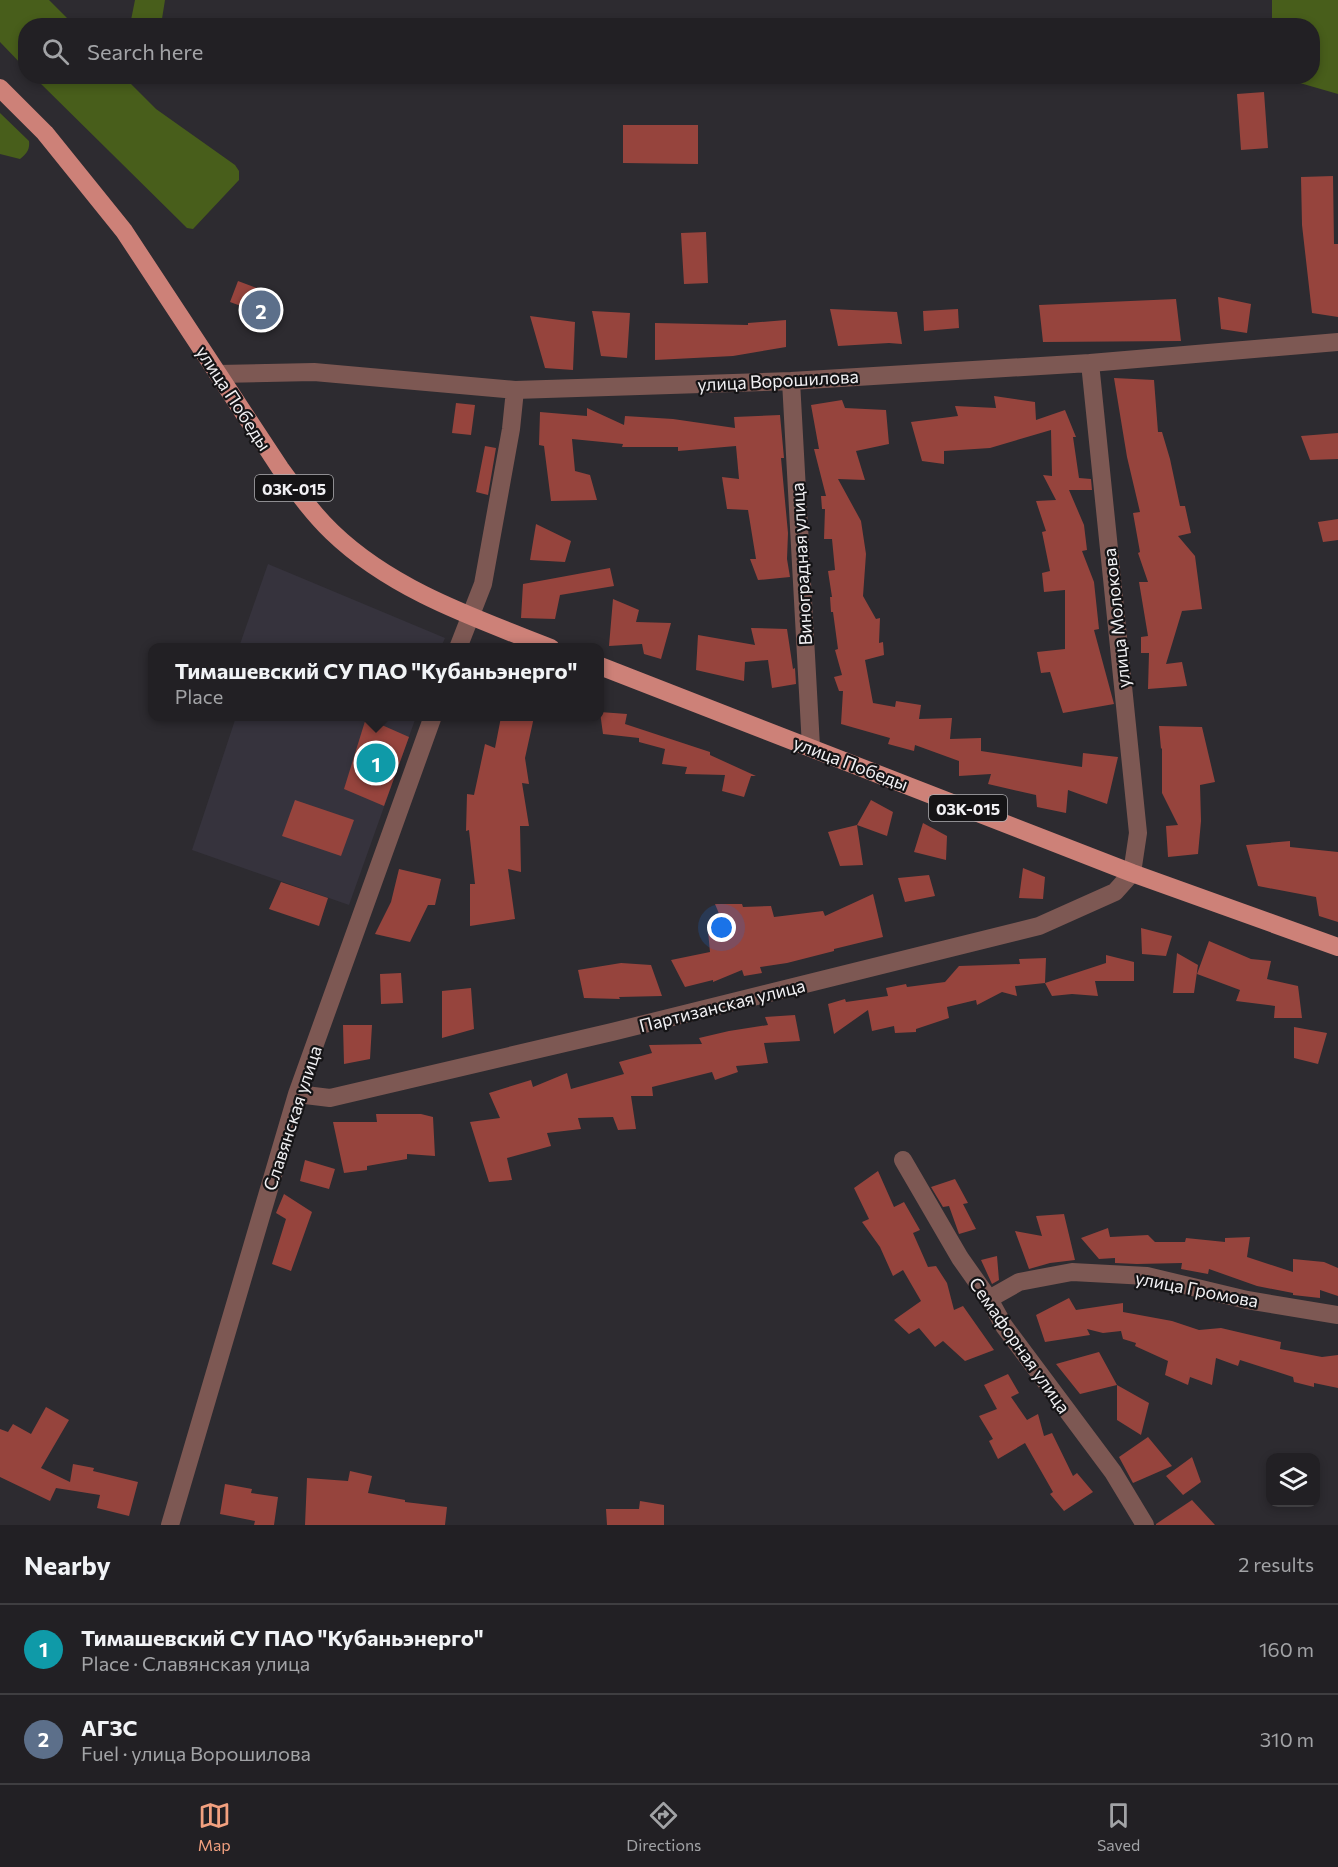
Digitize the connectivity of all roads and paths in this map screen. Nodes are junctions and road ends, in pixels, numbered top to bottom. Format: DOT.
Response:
graph roads {
  1 [pos="0,88"];
  2 [pos="1338,342"];
  3 [pos="1090,363"];
  4 [pos="219,374"];
  5 [pos="791,381"];
  6 [pos="515,390"];
  7 [pos="469,616"];
  8 [pos="460,643"];
  9 [pos="538,643"];
  10 [pos="604,668"];
  11 [pos="432,721"];
  12 [pos="811,747"];
  13 [pos="1132,873"];
  14 [pos="1338,947"];
  15 [pos="297,1094"];
  16 [pos="903,1160"];
  17 [pos="989,1299"];
  18 [pos="1338,1315"];
  19 [pos="170,1525"];
  20 [pos="1145,1525"];
  1 -- 4 [label="main road, улица Победы / 03К-015"];
  2 -- 3 [label="street, улица Ворошилова"];
  3 -- 5 [label="street, улица Ворошилова"];
  3 -- 13 [label="street, улица Молокова"];
  4 -- 6 [label="street, улица Ворошилова"];
  4 -- 7 [label="main road, улица Победы / 03К-015"];
  5 -- 6 [label="street, улица Ворошилова"];
  5 -- 12 [label="street, Виноградная улица"];
  6 -- 7 [label="street"];
  7 -- 8 [label="street"];
  7 -- 9 [label="main road, улица Победы / 03К-015"];
  10 -- 12 [label="main road, улица Победы / 03К-015"];
  11 -- 15 [label="street, Славянская улица"];
  12 -- 13 [label="main road, улица Победы / 03К-015"];
  13 -- 14 [label="main road, улица Победы / 03К-015"];
  13 -- 15 [label="street, Партизанская улица"];
  15 -- 19 [label="street, Славянская улица"];
  16 -- 17 [label="street, Семафорная улица"];
  17 -- 18 [label="street, улица Громова"];
  17 -- 20 [label="street, Семафорная улица"];
}
